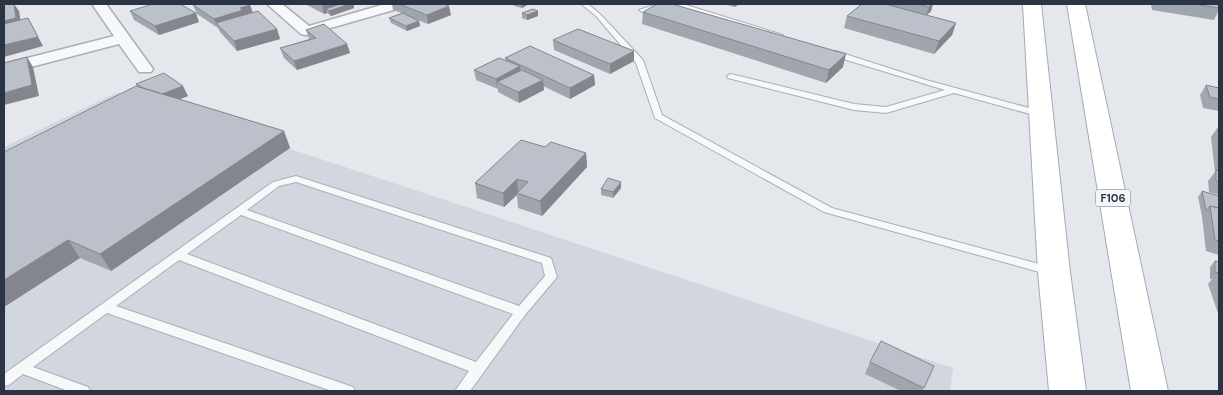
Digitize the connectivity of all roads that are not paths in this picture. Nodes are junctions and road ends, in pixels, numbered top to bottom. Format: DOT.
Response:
graph roads {
  1 [pos="99,4"];
  2 [pos="274,4"];
  3 [pos="398,4"];
  4 [pos="584,4"];
  5 [pos="1032,4"];
  6 [pos="1076,4"];
  7 [pos="642,10"];
  8 [pos="123,38"];
  9 [pos="790,38"];
  10 [pos="826,50"];
  11 [pos="4,69"];
  12 [pos="145,69"];
  13 [pos="731,76"];
  14 [pos="953,91"];
  15 [pos="1041,114"];
  16 [pos="241,210"];
  17 [pos="178,255"];
  18 [pos="1054,272"];
  19 [pos="105,307"];
  20 [pos="521,312"];
  21 [pos="22,368"];
  22 [pos="479,369"];
  23 [pos="4,381"];
  24 [pos="83,391"];
  25 [pos="348,391"];
  26 [pos="462,391"];
  27 [pos="1068,391"];
  28 [pos="1150,391"];
  1 -- 8 [label="street"];
  2 -- 3 [label="street"];
  4 -- 18 [label="lane"];
  5 -- 15 [label="main road"];
  6 -- 28 [label="main road, F106"];
  7 -- 9 [label="lane"];
  8 -- 11 [label="street"];
  8 -- 12 [label="street"];
  10 -- 14 [label="lane"];
  13 -- 14 [label="lane"];
  14 -- 15 [label="lane"];
  15 -- 18 [label="main road"];
  16 -- 17 [label="lane"];
  16 -- 20 [label="lane"];
  16 -- 20 [label="lane"];
  17 -- 19 [label="lane"];
  17 -- 22 [label="lane"];
  18 -- 27 [label="main road"];
  19 -- 21 [label="lane"];
  19 -- 25 [label="lane"];
  20 -- 22 [label="lane"];
  21 -- 23 [label="lane"];
  21 -- 24 [label="lane"];
  22 -- 26 [label="lane"];
}
